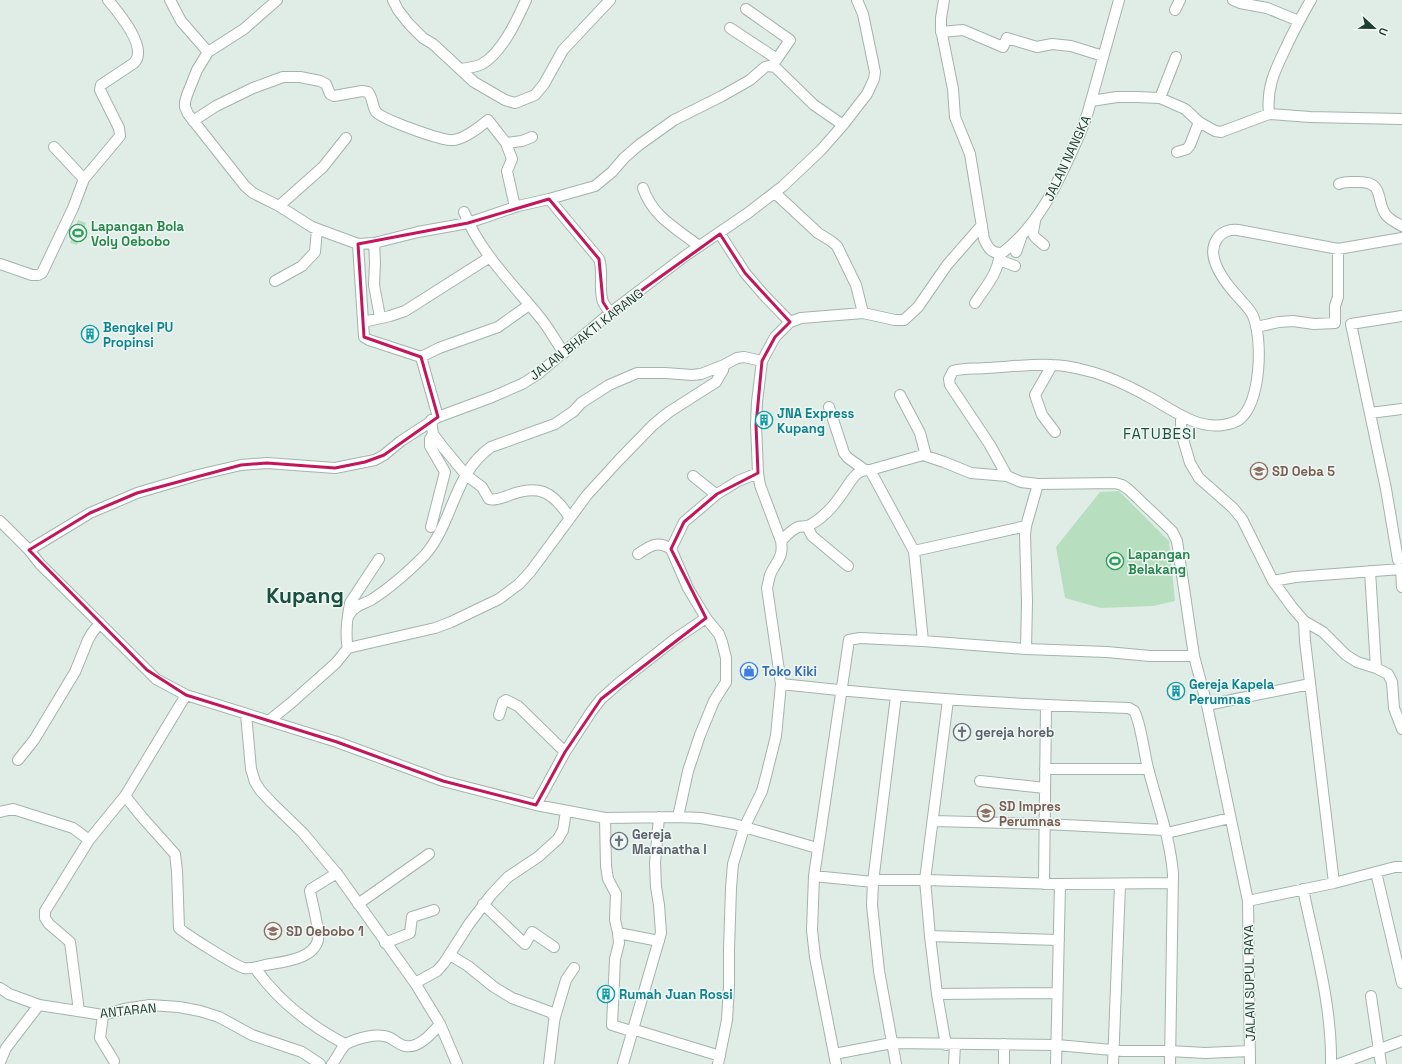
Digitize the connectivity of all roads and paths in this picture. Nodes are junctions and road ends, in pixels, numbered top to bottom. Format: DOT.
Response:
graph roads {
  1 [pos="108,0"];
  2 [pos="170,0"];
  3 [pos="277,0"];
  4 [pos="393,0"];
  5 [pos="526,0"];
  6 [pos="610,0"];
  7 [pos="857,0"];
  8 [pos="944,0"];
  9 [pos="1119,0"];
  10 [pos="1180,0"];
  11 [pos="1233,0"];
  12 [pos="1311,0"];
  13 [pos="746,9"];
  14 [pos="1175,10"];
  15 [pos="1298,21"];
  16 [pos="730,28"];
  17 [pos="941,32"];
  18 [pos="208,52"];
  19 [pos="1103,56"];
  20 [pos="1176,57"];
  21 [pos="774,62"];
  22 [pos="461,69"];
  23 [pos="1160,98"];
  24 [pos="1091,101"];
  25 [pos="1269,114"];
  26 [pos="1402,119"];
  27 [pos="193,121"];
  28 [pos="1199,122"];
  29 [pos="843,125"];
  30 [pos="532,137"];
  31 [pos="346,138"];
  32 [pos="506,143"];
  33 [pos="54,147"];
  34 [pos="1177,152"];
  35 [pos="84,179"];
  36 [pos="1339,184"];
  37 [pos="643,188"];
  38 [pos="775,193"];
  39 [pos="549,198"];
  40 [pos="279,206"];
  41 [pos="514,207"];
  42 [pos="464,212"];
  43 [pos="1036,219"];
  44 [pos="468,223"];
  45 [pos="982,225"];
  46 [pos="1402,226"];
  47 [pos="317,229"];
  48 [pos="720,234"];
  49 [pos="1022,235"];
  50 [pos="1402,238"];
  51 [pos="374,243"];
  52 [pos="358,244"];
  53 [pos="1044,245"];
  54 [pos="699,246"];
  55 [pos="1338,249"];
  56 [pos="1016,252"];
  57 [pos="490,257"];
  58 [pos="1000,257"];
  59 [pos="0,264"];
  60 [pos="1015,266"];
  61 [pos="274,281"];
  62 [pos="975,303"];
  63 [pos="529,305"];
  64 [pos="610,313"];
  65 [pos="863,313"];
  66 [pos="1402,316"];
  67 [pos="380,317"];
  68 [pos="363,322"];
  69 [pos="790,322"];
  70 [pos="1256,327"];
  71 [pos="564,353"];
  72 [pos="421,357"];
  73 [pos="762,361"];
  74 [pos="724,365"];
  75 [pos="1052,365"];
  76 [pos="900,395"];
  77 [pos="829,407"];
  78 [pos="1402,409"];
  79 [pos="1370,413"];
  80 [pos="1181,416"];
  81 [pos="435,419"];
  82 [pos="1055,432"];
  83 [pos="433,434"];
  84 [pos="926,456"];
  85 [pos="867,470"];
  86 [pos="758,473"];
  87 [pos="466,475"];
  88 [pos="693,476"];
  89 [pos="1007,476"];
  90 [pos="1038,484"];
  91 [pos="717,494"];
  92 [pos="570,518"];
  93 [pos="0,521"];
  94 [pos="807,526"];
  95 [pos="1026,526"];
  96 [pos="431,527"];
  97 [pos="781,541"];
  98 [pos="671,549"];
  99 [pos="29,550"];
  100 [pos="914,551"];
  101 [pos="638,554"];
  102 [pos="379,559"];
  103 [pos="848,566"];
  104 [pos="1400,566"];
  105 [pos="1370,571"];
  106 [pos="1274,581"];
  107 [pos="1402,587"];
  108 [pos="348,616"];
  109 [pos="706,618"];
  110 [pos="1304,621"];
  111 [pos="100,624"];
  112 [pos="924,641"];
  113 [pos="348,648"];
  114 [pos="1026,649"];
  115 [pos="1194,656"];
  116 [pos="1376,668"];
  117 [pos="781,684"];
  118 [pos="1310,684"];
  119 [pos="841,691"];
  120 [pos="186,695"];
  121 [pos="896,696"];
  122 [pos="948,700"];
  123 [pos="1207,705"];
  124 [pos="1046,706"];
  125 [pos="246,714"];
  126 [pos="499,715"];
  127 [pos="270,720"];
  128 [pos="1402,729"];
  129 [pos="565,752"];
  130 [pos="18,760"];
  131 [pos="1045,769"];
  132 [pos="1148,769"];
  133 [pos="980,781"];
  134 [pos="1045,788"];
  135 [pos="126,796"];
  136 [pos="536,805"];
  137 [pos="566,811"];
  138 [pos="0,812"];
  139 [pos="678,816"];
  140 [pos="659,817"];
  141 [pos="605,818"];
  142 [pos="1230,818"];
  143 [pos="934,821"];
  144 [pos="1045,824"];
  145 [pos="744,828"];
  146 [pos="1166,831"];
  147 [pos="89,840"];
  148 [pos="817,848"];
  149 [pos="429,854"];
  150 [pos="1402,867"];
  151 [pos="1376,872"];
  152 [pos="337,873"];
  153 [pos="814,876"];
  154 [pos="925,880"];
  155 [pos="873,881"];
  156 [pos="1173,883"];
  157 [pos="1044,884"];
  158 [pos="1060,884"];
  159 [pos="1334,884"];
  160 [pos="1120,885"];
  161 [pos="1303,889"];
  162 [pos="1248,901"];
  163 [pos="358,904"];
  164 [pos="482,904"];
  165 [pos="434,910"];
  166 [pos="618,933"];
  167 [pos="930,936"];
  168 [pos="1059,940"];
  169 [pos="659,941"];
  170 [pos="385,943"];
  171 [pos="554,947"];
  172 [pos="450,955"];
  173 [pos="255,968"];
  174 [pos="574,968"];
  175 [pos="415,983"];
  176 [pos="1402,984"];
  177 [pos="0,988"];
  178 [pos="1057,993"];
  179 [pos="938,994"];
  180 [pos="1371,996"];
  181 [pos="39,1006"];
  182 [pos="79,1011"];
  183 [pos="103,1015"];
  184 [pos="554,1017"];
  185 [pos="440,1024"];
  186 [pos="632,1030"];
  187 [pos="1402,1041"];
  188 [pos="892,1043"];
  189 [pos="345,1044"];
  190 [pos="951,1044"];
  191 [pos="1004,1044"];
  192 [pos="1057,1044"];
  193 [pos="1113,1050"];
  194 [pos="1378,1050"];
  195 [pos="1170,1051"];
  196 [pos="1250,1051"];
  197 [pos="835,1059"];
  198 [pos="719,1060"];
  199 [pos="114,1061"];
  200 [pos="0,1062"];
  201 [pos="320,1064"];
  202 [pos="332,1064"];
  203 [pos="457,1064"];
  204 [pos="549,1064"];
  205 [pos="623,1064"];
  206 [pos="896,1064"];
  207 [pos="954,1064"];
  208 [pos="1004,1064"];
  209 [pos="1056,1064"];
  210 [pos="1113,1064"];
  211 [pos="1170,1064"];
  212 [pos="1250,1064"];
  213 [pos="1330,1064"];
  214 [pos="1339,1064"];
  215 [pos="1381,1064"];
  1 -- 35 [label="street"];
  2 -- 18 [label="street"];
  3 -- 18 [label="street"];
  4 -- 22 [label="street"];
  5 -- 22 [label="street"];
  6 -- 22 [label="street"];
  7 -- 29 [label="street, JALAN BHAKTI KARANG"];
  8 -- 17 [label="street"];
  9 -- 19 [label="street"];
  10 -- 14 [label="street"];
  11 -- 15 [label="street"];
  12 -- 15 [label="street"];
  13 -- 21 [label="street"];
  15 -- 25 [label="street"];
  16 -- 21 [label="street"];
  17 -- 19 [label="street"];
  17 -- 45 [label="street"];
  18 -- 27 [label="street"];
  19 -- 24 [label="street"];
  20 -- 23 [label="street"];
  21 -- 29 [label="street"];
  21 -- 39 [label="street"];
  23 -- 24 [label="street, JALAN NANGKA"];
  23 -- 28 [label="street, JALAN NANGKA"];
  24 -- 43 [label="street, JALAN NANGKA"];
  25 -- 26 [label="street, JALAN NANGKA"];
  25 -- 28 [label="street, JALAN NANGKA"];
  27 -- 32 [label="street"];
  27 -- 40 [label="street"];
  28 -- 34 [label="street"];
  29 -- 38 [label="street, JALAN BHAKTI KARANG"];
  30 -- 32 [label="street"];
  31 -- 40 [label="street"];
  32 -- 41 [label="street"];
  33 -- 35 [label="street"];
  35 -- 59 [label="street"];
  36 -- 46 [label="street"];
  37 -- 54 [label="street"];
  38 -- 48 [label="street, JALAN BHAKTI KARANG"];
  38 -- 65 [label="street"];
  39 -- 41 [label="street"];
  39 -- 64 [label="street"];
  40 -- 47 [label="street"];
  41 -- 44 [label="street"];
  42 -- 44 [label="street"];
  43 -- 49 [label="street, JALAN NANGKA"];
  43 -- 53 [label="street"];
  44 -- 51 [label="street"];
  44 -- 57 [label="street"];
  45 -- 58 [label="street"];
  45 -- 65 [label="street"];
  47 -- 52 [label="street"];
  47 -- 61 [label="street"];
  48 -- 54 [label="street, JALAN BHAKTI KARANG"];
  48 -- 69 [label="street"];
  49 -- 56 [label="street"];
  49 -- 58 [label="street, JALAN NANGKA"];
  50 -- 55 [label="street"];
  51 -- 52 [label="street"];
  51 -- 67 [label="street"];
  52 -- 68 [label="street"];
  54 -- 64 [label="street, JALAN BHAKTI KARANG"];
  55 -- 70 [label="street"];
  55 -- 70 [label="street"];
  57 -- 63 [label="street"];
  57 -- 67 [label="street"];
  58 -- 60 [label="street"];
  58 -- 62 [label="street"];
  63 -- 71 [label="street"];
  63 -- 72 [label="street"];
  64 -- 71 [label="street, JALAN BHAKTI KARANG"];
  65 -- 69 [label="street"];
  66 -- 79 [label="street"];
  67 -- 68 [label="street"];
  68 -- 72 [label="street"];
  69 -- 73 [label="street"];
  70 -- 80 [label="street"];
  71 -- 81 [label="street, JALAN BHAKTI KARANG"];
  72 -- 81 [label="street"];
  73 -- 74 [label="street"];
  73 -- 86 [label="street"];
  74 -- 87 [label="street"];
  74 -- 92 [label="street"];
  75 -- 80 [label="street"];
  75 -- 82 [label="street"];
  75 -- 89 [label="street"];
  76 -- 84 [label="street"];
  77 -- 85 [label="street"];
  78 -- 79 [label="street"];
  79 -- 104 [label="street"];
  80 -- 106 [label="street"];
  81 -- 83 [label="street"];
  81 -- 99 [label="street, JALAN BHAKTI KARANG"];
  83 -- 87 [label="street"];
  83 -- 96 [label="street"];
  84 -- 85 [label="street"];
  84 -- 89 [label="street, JALAN SUPUL RAYA"];
  85 -- 94 [label="street"];
  85 -- 100 [label="street"];
  86 -- 91 [label="street"];
  86 -- 97 [label="street"];
  87 -- 92 [label="street"];
  87 -- 108 [label="street"];
  88 -- 91 [label="street"];
  89 -- 90 [label="street, JALAN SUPUL RAYA"];
  90 -- 95 [label="street"];
  90 -- 115 [label="street, JALAN SUPUL RAYA"];
  91 -- 98 [label="street"];
  92 -- 113 [label="street"];
  93 -- 99 [label="street"];
  94 -- 97 [label="street"];
  94 -- 103 [label="street"];
  95 -- 100 [label="street"];
  95 -- 114 [label="street"];
  97 -- 117 [label="street"];
  98 -- 101 [label="street"];
  98 -- 109 [label="street"];
  99 -- 111 [label="street"];
  100 -- 112 [label="street"];
  102 -- 108 [label="street"];
  104 -- 105 [label="street"];
  104 -- 107 [label="street"];
  105 -- 106 [label="street"];
  105 -- 116 [label="street"];
  106 -- 110 [label="street"];
  108 -- 113 [label="street"];
  109 -- 129 [label="street"];
  109 -- 139 [label="street"];
  110 -- 116 [label="street"];
  110 -- 118 [label="street"];
  111 -- 120 [label="street"];
  111 -- 130 [label="street"];
  112 -- 114 [label="street"];
  112 -- 119 [label="street"];
  113 -- 127 [label="street"];
  114 -- 115 [label="street"];
  115 -- 123 [label="street, JALAN SUPUL RAYA"];
  116 -- 128 [label="street"];
  117 -- 119 [label="street"];
  117 -- 145 [label="street"];
  118 -- 123 [label="street"];
  118 -- 159 [label="street"];
  119 -- 121 [label="street"];
  119 -- 148 [label="street"];
  120 -- 125 [label="street"];
  120 -- 135 [label="street"];
  121 -- 122 [label="street"];
  121 -- 155 [label="street"];
  122 -- 124 [label="street"];
  122 -- 143 [label="street"];
  123 -- 142 [label="street, JALAN SUPUL RAYA"];
  124 -- 131 [label="street"];
  124 -- 132 [label="street"];
  125 -- 127 [label="street"];
  125 -- 152 [label="street"];
  126 -- 129 [label="street"];
  127 -- 136 [label="street"];
  129 -- 136 [label="street"];
  131 -- 132 [label="street"];
  131 -- 134 [label="street"];
  132 -- 146 [label="street"];
  133 -- 134 [label="street"];
  134 -- 144 [label="street"];
  135 -- 147 [label="street"];
  135 -- 173 [label="street"];
  136 -- 137 [label="street"];
  137 -- 141 [label="street"];
  137 -- 164 [label="street"];
  138 -- 147 [label="street"];
  139 -- 140 [label="street"];
  139 -- 145 [label="street"];
  140 -- 141 [label="street"];
  140 -- 169 [label="street"];
  141 -- 166 [label="street"];
  142 -- 146 [label="street"];
  142 -- 162 [label="street, JALAN SUPUL RAYA"];
  143 -- 144 [label="street"];
  143 -- 154 [label="street"];
  144 -- 146 [label="street"];
  144 -- 157 [label="street"];
  145 -- 148 [label="street"];
  145 -- 198 [label="street"];
  146 -- 156 [label="street"];
  147 -- 182 [label="street"];
  148 -- 153 [label="street"];
  149 -- 163 [label="street"];
  150 -- 151 [label="street"];
  151 -- 159 [label="street"];
  151 -- 176 [label="street"];
  152 -- 163 [label="street"];
  152 -- 173 [label="street"];
  153 -- 155 [label="street"];
  153 -- 197 [label="street"];
  154 -- 155 [label="street"];
  154 -- 157 [label="street"];
  154 -- 167 [label="street"];
  155 -- 188 [label="street"];
  156 -- 160 [label="street"];
  156 -- 195 [label="street"];
  157 -- 158 [label="street"];
  158 -- 160 [label="street"];
  158 -- 168 [label="street"];
  159 -- 161 [label="street"];
  160 -- 193 [label="street"];
  161 -- 162 [label="street"];
  161 -- 213 [label="street"];
  162 -- 196 [label="street, JALAN SUPUL RAYA"];
  163 -- 170 [label="street"];
  164 -- 171 [label="street"];
  164 -- 172 [label="street"];
  165 -- 170 [label="street"];
  166 -- 169 [label="street"];
  166 -- 186 [label="street"];
  167 -- 168 [label="street"];
  167 -- 179 [label="street"];
  168 -- 178 [label="street"];
  169 -- 186 [label="street"];
  170 -- 175 [label="street"];
  172 -- 175 [label="street"];
  172 -- 184 [label="street"];
  173 -- 189 [label="street"];
  174 -- 184 [label="street"];
  175 -- 185 [label="street"];
  177 -- 181 [label="street, ANTARAN"];
  178 -- 179 [label="street"];
  178 -- 192 [label="street"];
  179 -- 190 [label="street"];
  180 -- 194 [label="street"];
  181 -- 182 [label="street, ANTARAN"];
  181 -- 200 [label="street"];
  182 -- 183 [label="street, ANTARAN"];
  183 -- 199 [label="street"];
  183 -- 201 [label="street, ANTARAN"];
  184 -- 204 [label="street"];
  185 -- 189 [label="street"];
  185 -- 203 [label="street"];
  186 -- 198 [label="street"];
  186 -- 205 [label="street"];
  187 -- 194 [label="street"];
  188 -- 190 [label="street"];
  188 -- 197 [label="street"];
  188 -- 206 [label="street"];
  189 -- 202 [label="street"];
  190 -- 191 [label="street"];
  190 -- 207 [label="street"];
  191 -- 192 [label="street"];
  191 -- 208 [label="street"];
  192 -- 193 [label="street"];
  192 -- 209 [label="street"];
  193 -- 195 [label="street"];
  193 -- 210 [label="street"];
  194 -- 214 [label="street"];
  194 -- 215 [label="street"];
  195 -- 196 [label="street"];
  195 -- 211 [label="street"];
  196 -- 212 [label="street, JALAN SUPUL RAYA"];
}
